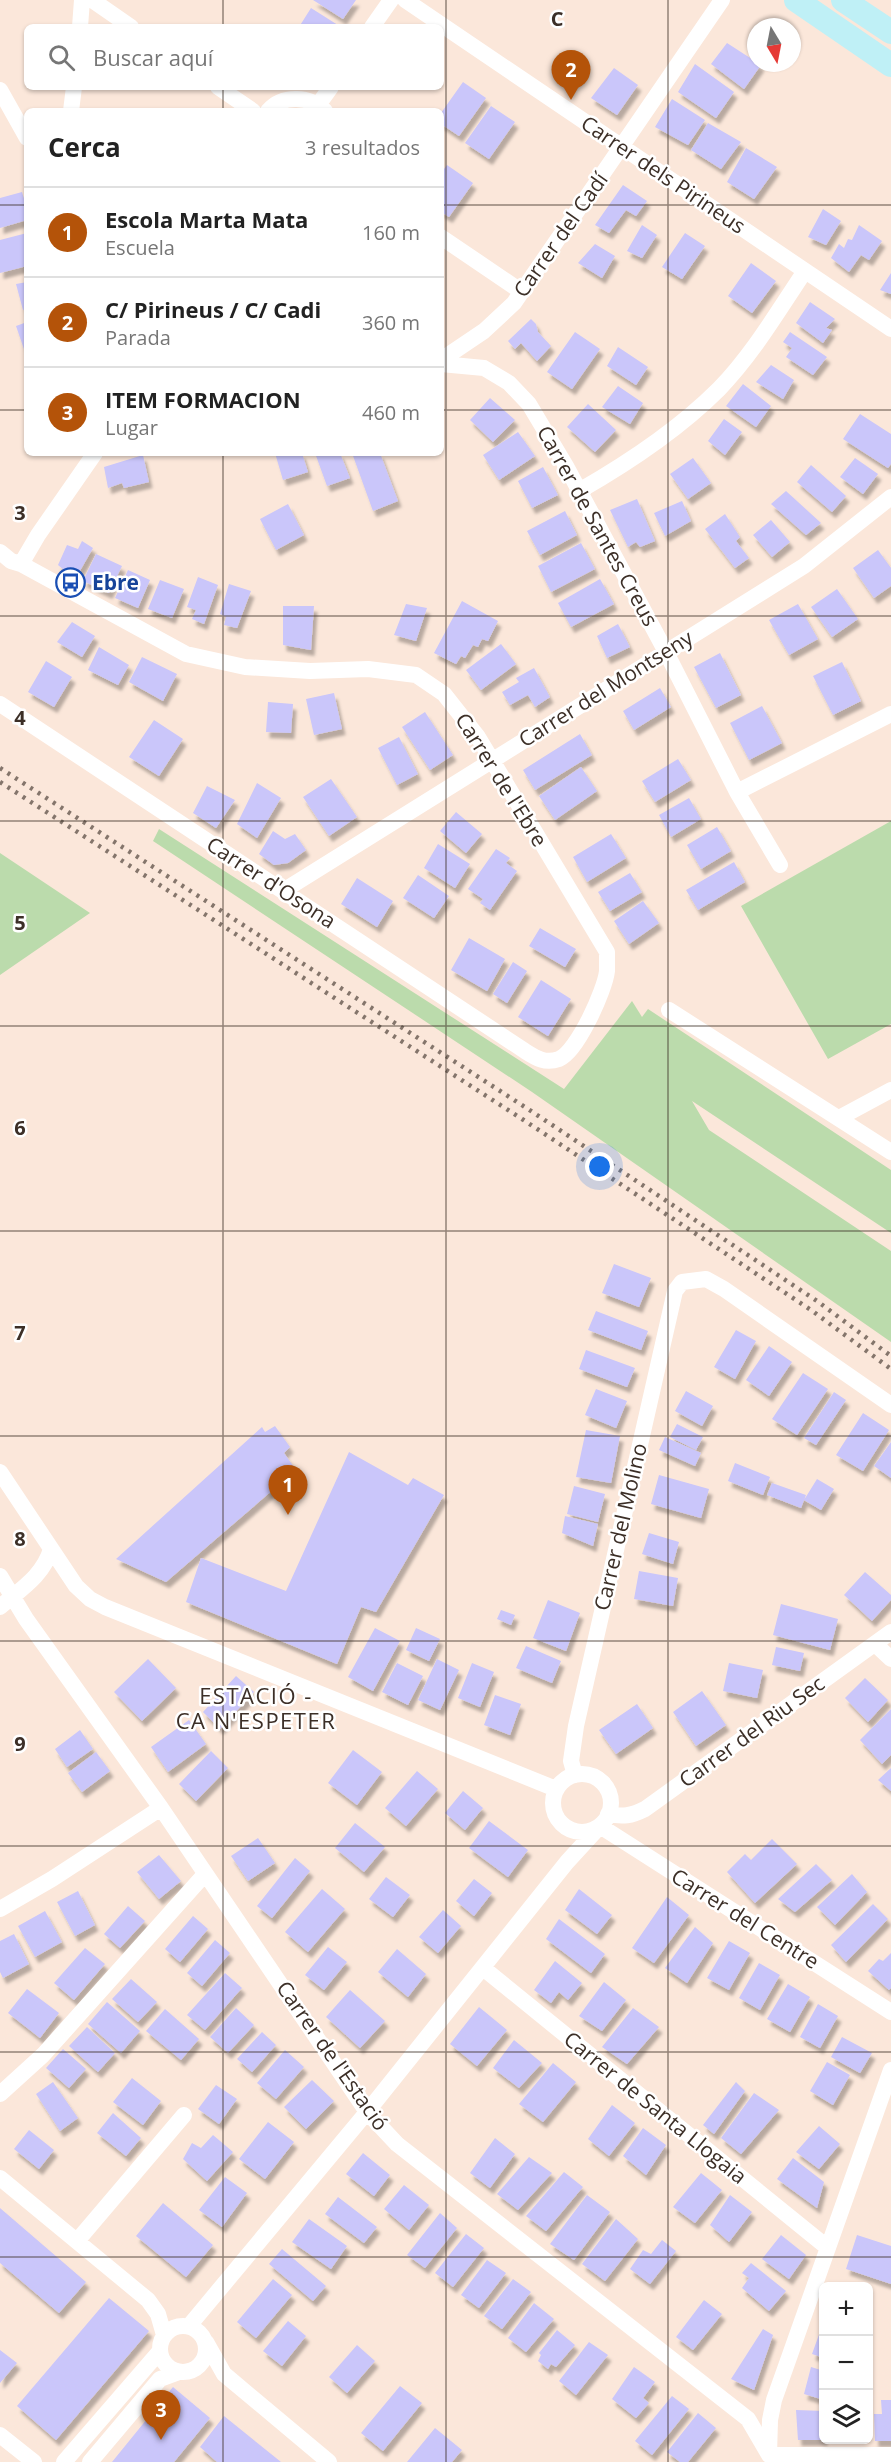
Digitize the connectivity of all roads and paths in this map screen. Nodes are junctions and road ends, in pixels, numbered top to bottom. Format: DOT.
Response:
graph roads {
  1 [pos="82,0"];
  2 [pos="92,0"];
  3 [pos="391,0"];
  4 [pos="405,0"];
  5 [pos="722,0"];
  6 [pos="795,0"];
  7 [pos="843,0"];
  8 [pos="80,24"];
  9 [pos="127,24"];
  10 [pos="374,24"];
  11 [pos="440,24"];
  12 [pos="444,26"];
  13 [pos="891,32"];
  14 [pos="891,64"];
  15 [pos="0,90"];
  16 [pos="74,90"];
  17 [pos="222,90"];
  18 [pos="330,90"];
  19 [pos="71,108"];
  20 [pos="249,108"];
  21 [pos="273,108"];
  22 [pos="322,108"];
  23 [pos="24,133"];
  24 [pos="622,147"];
  25 [pos="444,239"];
  26 [pos="805,271"];
  27 [pos="522,292"];
  28 [pos="891,329"];
  29 [pos="444,360"];
  30 [pos="444,362"];
  31 [pos="93,456"];
  32 [pos="579,491"];
  33 [pos="891,497"];
  34 [pos="0,552"];
  35 [pos="21,564"];
  36 [pos="666,652"];
  37 [pos="0,704"];
  38 [pos="891,714"];
  39 [pos="491,761"];
  40 [pos="738,792"];
  41 [pos="780,866"];
  42 [pos="283,891"];
  43 [pos="669,1010"];
  44 [pos="542,1061"];
  45 [pos="891,1090"];
  46 [pos="839,1119"];
  47 [pos="891,1152"];
  48 [pos="891,1405"];
  49 [pos="0,1472"];
  50 [pos="51,1549"];
  51 [pos="0,1576"];
  52 [pos="6,1601"];
  53 [pos="891,1632"];
  54 [pos="875,1644"];
  55 [pos="891,1659"];
  56 [pos="575,1775"];
  57 [pos="556,1789"];
  58 [pos="161,1808"];
  59 [pos="604,1820"];
  60 [pos="566,1827"];
  61 [pos="567,1862"];
  62 [pos="205,1874"];
  63 [pos="0,1909"];
  64 [pos="483,1968"];
  65 [pos="891,2012"];
  66 [pos="891,2070"];
  67 [pos="0,2094"];
  68 [pos="367,2112"];
  69 [pos="184,2115"];
  70 [pos="0,2178"];
  71 [pos="77,2241"];
  72 [pos="828,2248"];
  73 [pos="189,2326"];
  74 [pos="165,2335"];
  75 [pos="206,2342"];
  76 [pos="160,2351"];
  77 [pos="186,2371"];
  78 [pos="224,2374"];
  79 [pos="0,2435"];
  80 [pos="891,2455"];
  81 [pos="769,2458"];
  82 [pos="34,2462"];
  83 [pos="64,2462"];
  84 [pos="90,2462"];
  85 [pos="329,2462"];
  1 -- 8 [label="street"];
  2 -- 9 [label="street"];
  3 -- 10 [label="street"];
  4 -- 11 [label="street, Carrer dels Pirineus"];
  5 -- 24 [label="street, Carrer del Cadí"];
  6 -- 14 [label="street"];
  7 -- 13 [label="street"];
  12 -- 24 [label="street, Carrer dels Pirineus"];
  15 -- 23 [label="street"];
  16 -- 19 [label="street"];
  17 -- 20 [label="street"];
  18 -- 22 [label="street"];
  21 -- 22 [label="street"];
  24 -- 26 [label="street, Carrer dels Pirineus"];
  24 -- 27 [label="street, Carrer del Cadí"];
  25 -- 27 [label="street"];
  26 -- 28 [label="street, Carrer dels Pirineus"];
  26 -- 32 [label="street"];
  27 -- 29 [label="street, Carrer del Cadí"];
  30 -- 32 [label="street, Carrer de Santes Creus"];
  31 -- 35 [label="street"];
  32 -- 36 [label="street, Carrer de Santes Creus"];
  33 -- 36 [label="street, Carrer del Montseny"];
  34 -- 35 [label="street, Carrer de l'Ebre"];
  35 -- 39 [label="street, Carrer de l'Ebre"];
  36 -- 39 [label="street, Carrer del Montseny"];
  36 -- 40 [label="street, Carrer de Santes Creus"];
  37 -- 42 [label="street, Carrer d'Osona"];
  38 -- 40 [label="street"];
  39 -- 42 [label="street, Carrer del Montseny"];
  39 -- 44 [label="street, Carrer de l'Ebre"];
  40 -- 41 [label="street, Carrer de Santes Creus"];
  42 -- 44 [label="street, Carrer d'Osona"];
  43 -- 46 [label="street"];
  45 -- 46 [label="street"];
  46 -- 47 [label="street"];
  48 -- 56 [label="street, Carrer del Molino"];
  49 -- 50 [label="street"];
  50 -- 52 [label="street"];
  50 -- 57 [label="street"];
  51 -- 52 [label="street, Carrer de l'Estació"];
  52 -- 58 [label="street, Carrer de l'Estació"];
  53 -- 54 [label="street, Carrer del Riu Sec"];
  54 -- 55 [label="street"];
  54 -- 59 [label="street, Carrer del Riu Sec"];
  56 -- 57 [label="street"];
  56 -- 59 [label="street"];
  57 -- 60 [label="street"];
  58 -- 62 [label="street, Carrer de l'Estació"];
  58 -- 63 [label="street"];
  59 -- 60 [label="street"];
  59 -- 61 [label="street"];
  59 -- 65 [label="street, Carrer del Centre"];
  60 -- 61 [label="street"];
  61 -- 64 [label="street"];
  62 -- 67 [label="street"];
  62 -- 68 [label="street, Carrer de l'Estació"];
  64 -- 68 [label="street"];
  64 -- 72 [label="street, Carrer de Santa Llogaia"];
  66 -- 72 [label="street"];
  68 -- 73 [label="street"];
  68 -- 81 [label="street, Carrer de l'Estació"];
  69 -- 71 [label="street"];
  70 -- 71 [label="street"];
  71 -- 74 [label="street"];
  72 -- 81 [label="street"];
  73 -- 74 [label="street"];
  73 -- 75 [label="street"];
  74 -- 76 [label="street"];
  75 -- 77 [label="street"];
  75 -- 78 [label="street"];
  76 -- 77 [label="street"];
  76 -- 83 [label="street"];
  77 -- 78 [label="street"];
  77 -- 84 [label="street"];
  78 -- 85 [label="street"];
  79 -- 82 [label="street"];
  80 -- 81 [label="street"];
}
